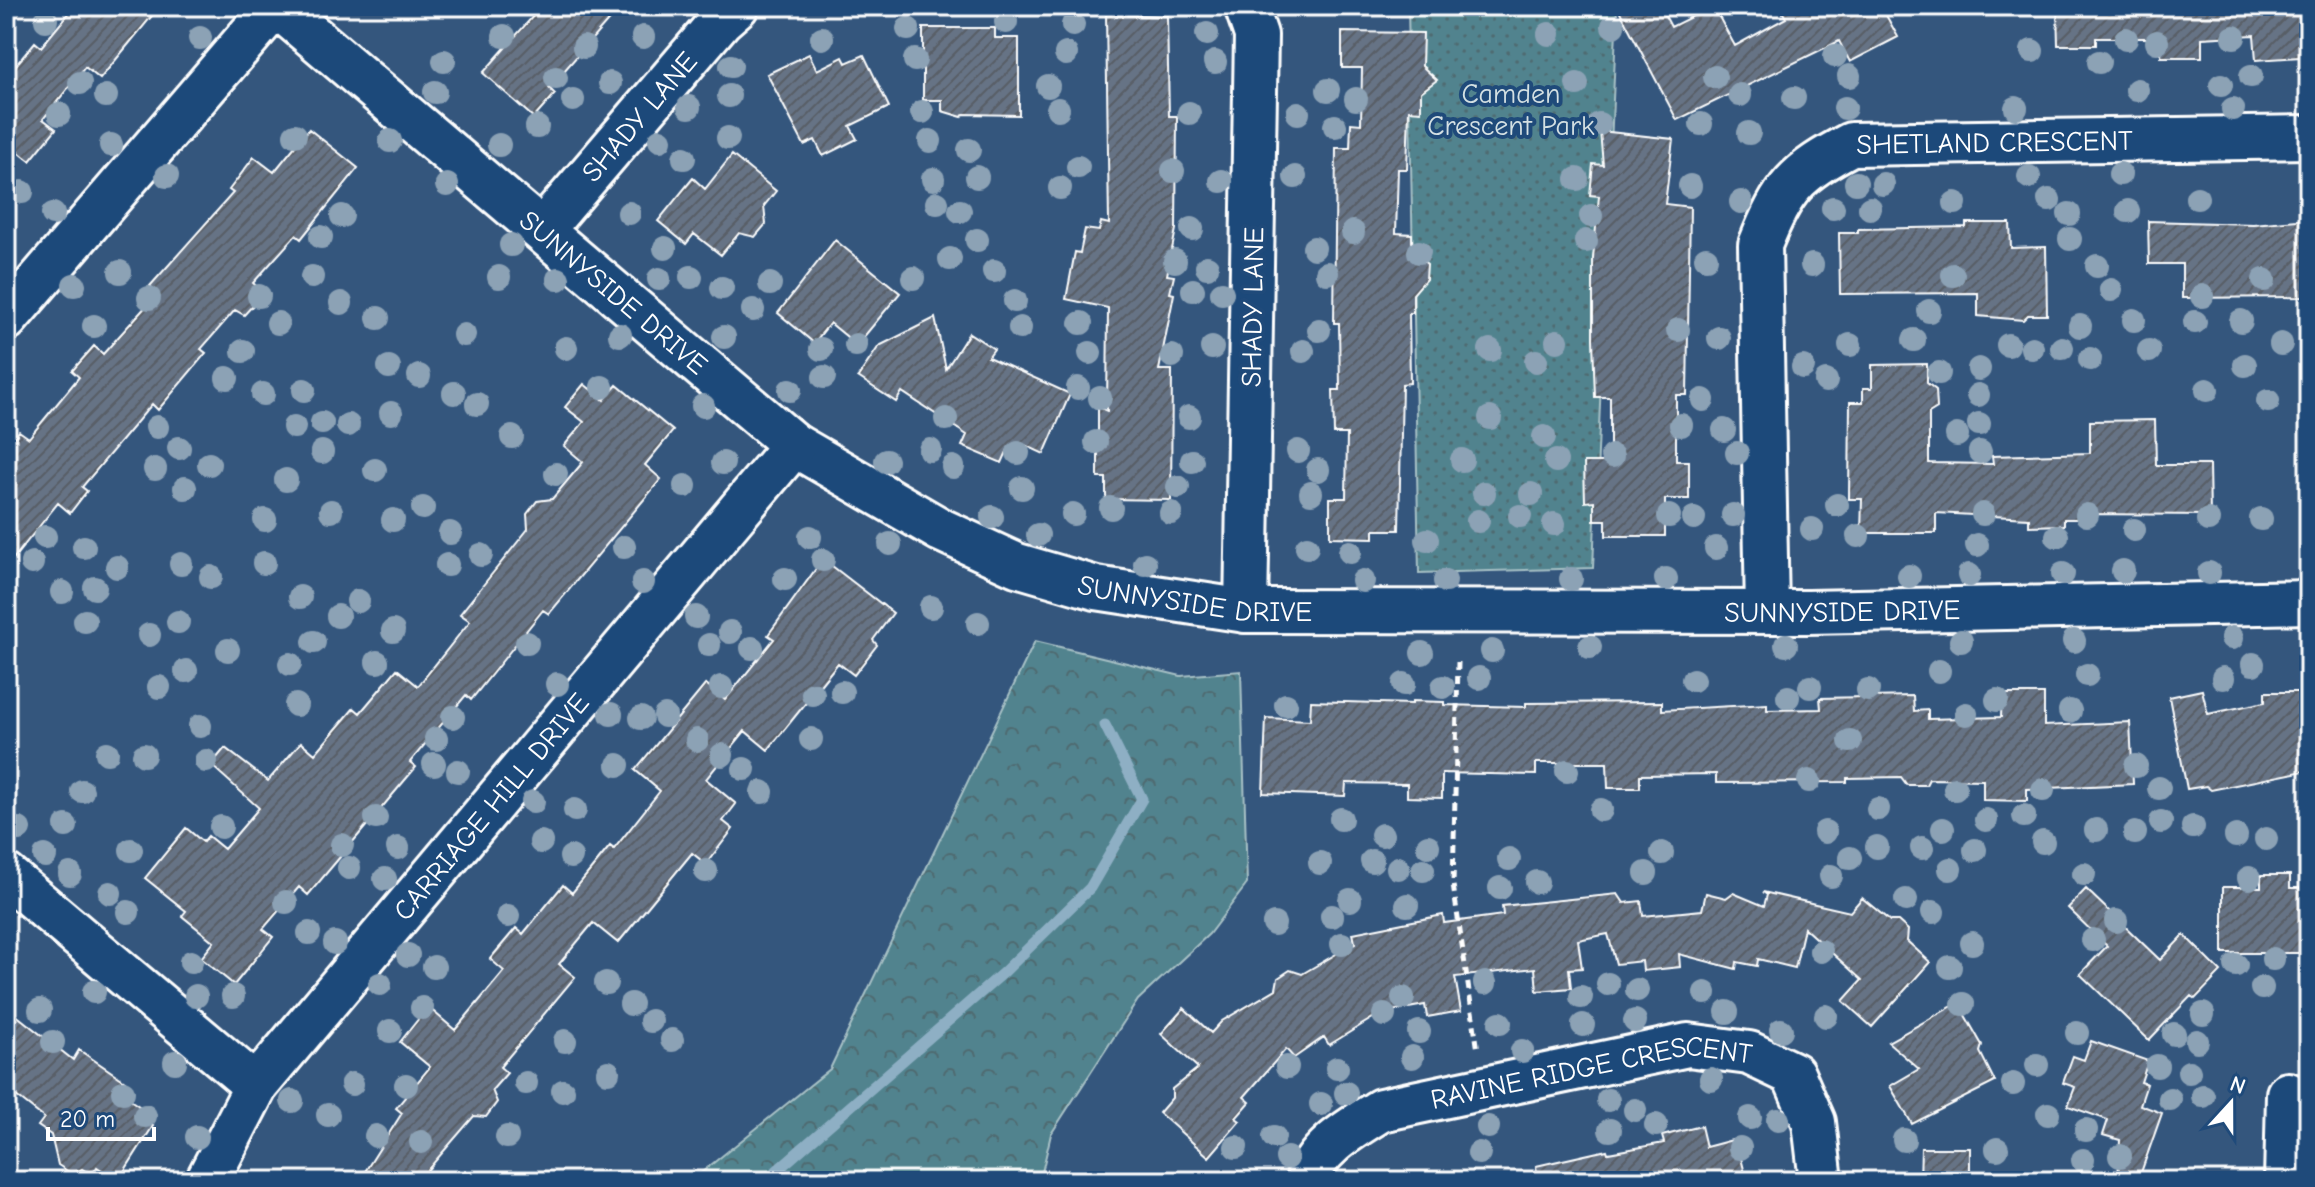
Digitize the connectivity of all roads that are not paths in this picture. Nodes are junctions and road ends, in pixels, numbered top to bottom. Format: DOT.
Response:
graph roads {
  1 [pos="276,6"];
  2 [pos="737,6"];
  3 [pos="1246,6"];
  4 [pos="2309,137"];
  5 [pos="543,229"];
  6 [pos="6,319"];
  7 [pos="794,445"];
  8 [pos="2309,602"];
  9 [pos="1246,611"];
  10 [pos="1767,611"];
  11 [pos="6,875"];
  12 [pos="256,1086"];
  13 [pos="2288,1094"];
  14 [pos="207,1181"];
  15 [pos="1307,1181"];
  16 [pos="1821,1181"];
  17 [pos="2286,1181"];
  1 -- 5 [label="street, SUNNYSIDE DRIVE"];
  1 -- 6 [label="street"];
  2 -- 5 [label="street, SHADY LANE"];
  3 -- 9 [label="street, SHADY LANE"];
  4 -- 10 [label="street, SHETLAND CRESCENT"];
  5 -- 7 [label="street, SUNNYSIDE DRIVE"];
  7 -- 9 [label="street, SUNNYSIDE DRIVE"];
  7 -- 12 [label="street, CARRIAGE HILL DRIVE"];
  8 -- 10 [label="street, SUNNYSIDE DRIVE"];
  9 -- 10 [label="street, SUNNYSIDE DRIVE"];
  11 -- 12 [label="street"];
  12 -- 14 [label="street, CARRIAGE HILL DRIVE"];
  13 -- 17 [label="street"];
  15 -- 16 [label="street, RAVINE RIDGE CRESCENT"];
}
